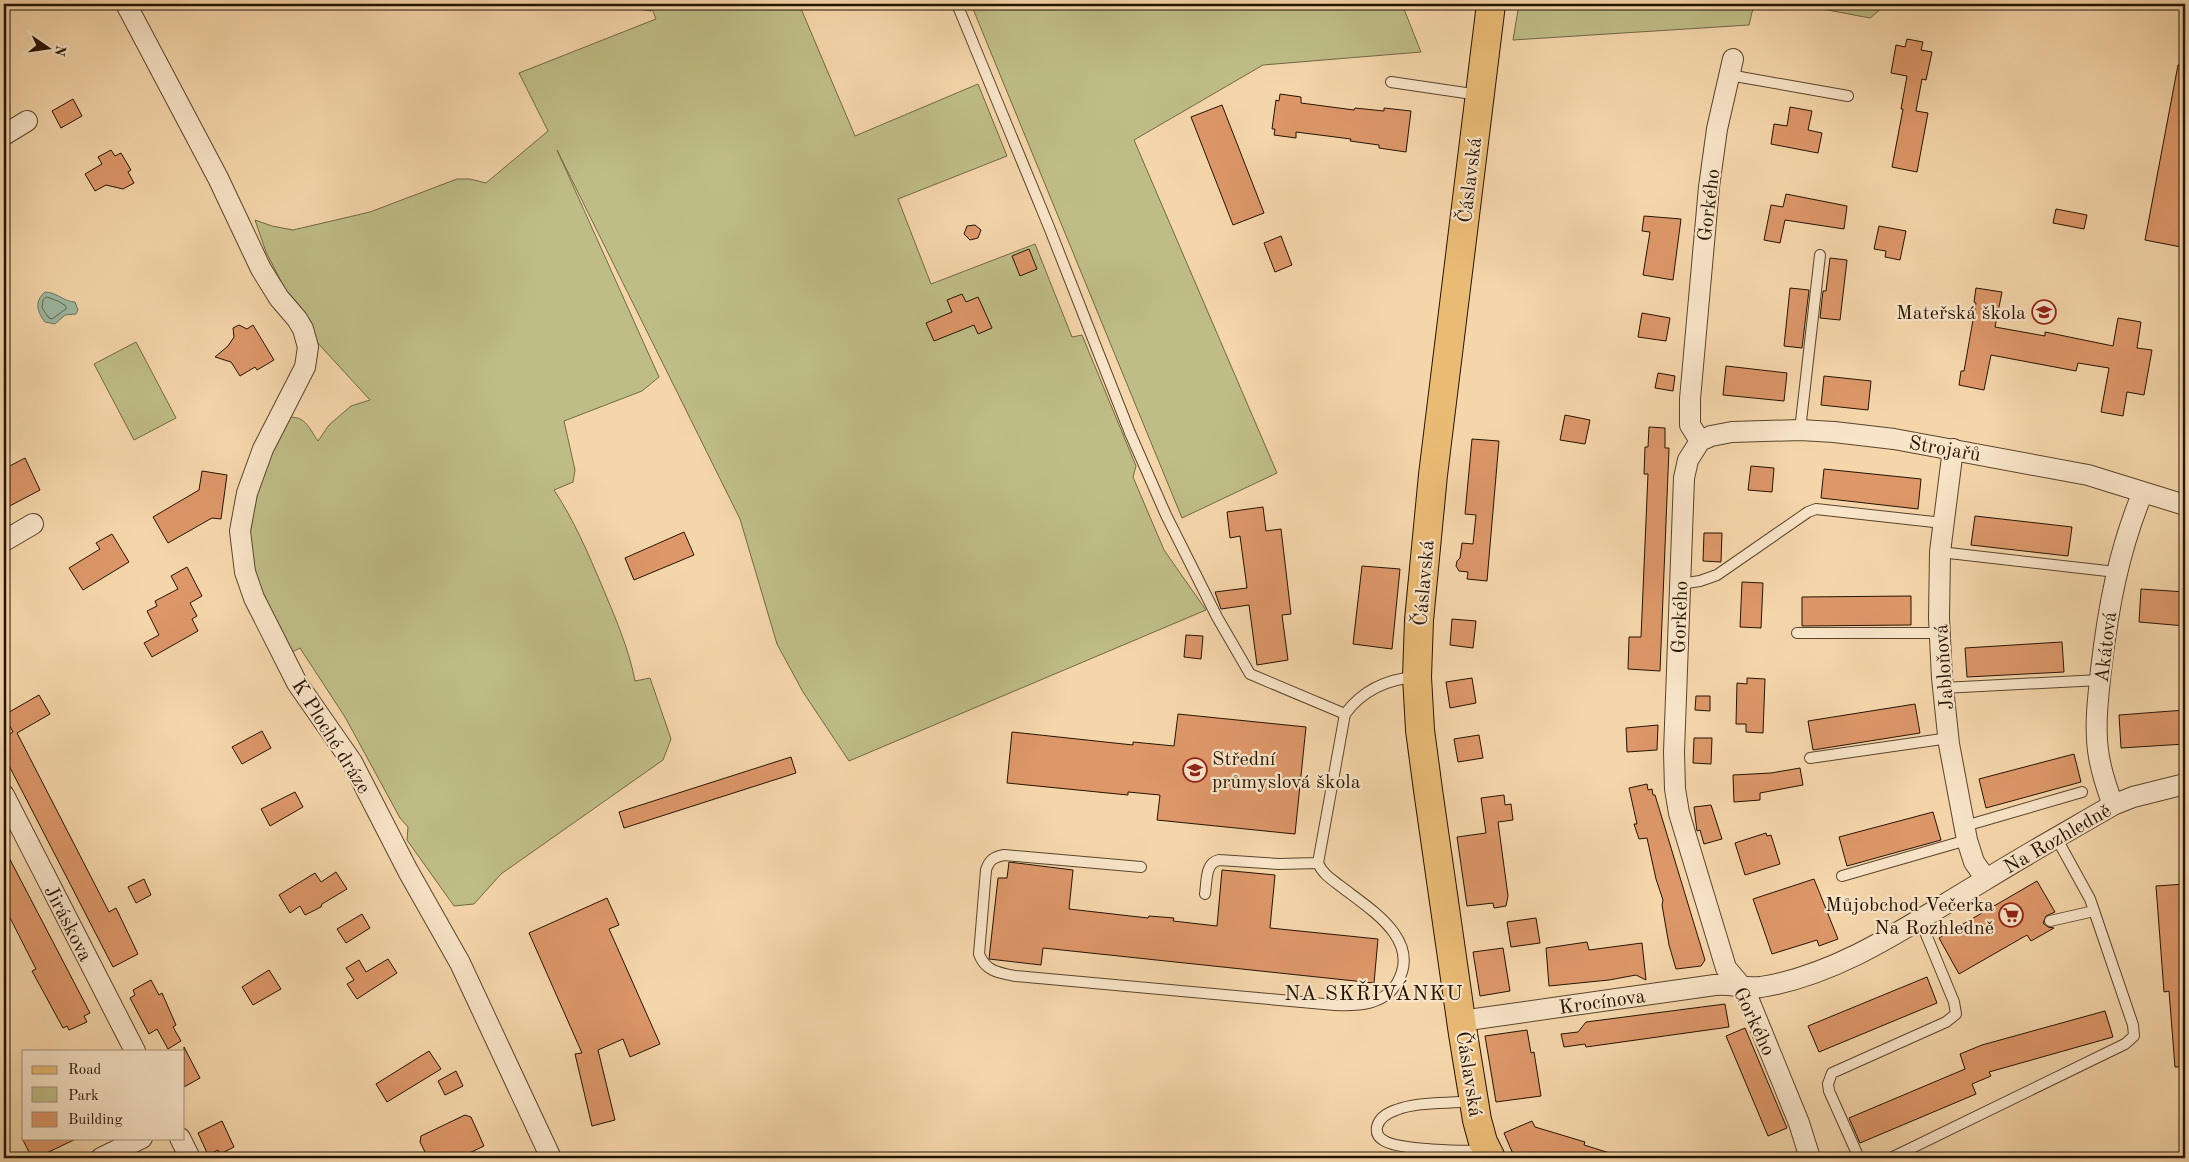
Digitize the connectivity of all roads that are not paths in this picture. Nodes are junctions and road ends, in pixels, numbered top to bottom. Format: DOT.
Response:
graph roads {
  1 [pos="126,4"];
  2 [pos="957,4"];
  3 [pos="1491,4"];
  4 [pos="1731,67"];
  5 [pos="1391,82"];
  6 [pos="1480,95"];
  7 [pos="1848,96"];
  8 [pos="27,121"];
  9 [pos="4,135"];
  10 [pos="1820,255"];
  11 [pos="1800,430"];
  12 [pos="1700,441"];
  13 [pos="1953,448"];
  14 [pos="2142,492"];
  15 [pos="2185,505"];
  16 [pos="1943,523"];
  17 [pos="33,524"];
  18 [pos="4,541"];
  19 [pos="1940,552"];
  20 [pos="2116,572"];
  21 [pos="1680,584"];
  22 [pos="1797,632"];
  23 [pos="1940,634"];
  24 [pos="1417,677"];
  25 [pos="2100,680"];
  26 [pos="1943,688"];
  27 [pos="1345,714"];
  28 [pos="1948,738"];
  29 [pos="1810,758"];
  30 [pos="2185,784"];
  31 [pos="2082,792"];
  32 [pos="4,795"];
  33 [pos="2112,805"];
  34 [pos="1966,833"];
  35 [pos="2057,839"];
  36 [pos="1318,863"];
  37 [pos="1140,867"];
  38 [pos="1842,876"];
  39 [pos="1986,879"];
  40 [pos="1205,894"];
  41 [pos="2094,911"];
  42 [pos="1920,920"];
  43 [pos="2050,922"];
  44 [pos="1743,988"];
  45 [pos="1461,1020"];
  46 [pos="134,1050"];
  47 [pos="1474,1101"];
  48 [pos="138,1140"];
  49 [pos="181,1140"];
  50 [pos="1489,1154"];
  51 [pos="101,1158"];
  52 [pos="190,1158"];
  53 [pos="551,1158"];
  54 [pos="1810,1158"];
  55 [pos="1859,1158"];
  56 [pos="1891,1158"];
  1 -- 53 [label="street, K Ploché dráze"];
  2 -- 27 [label="lane"];
  3 -- 6 [label="main road, Čáslavská"];
  4 -- 7 [label="lane"];
  4 -- 12 [label="street, Gorkého"];
  5 -- 6 [label="lane"];
  6 -- 24 [label="main road, Čáslavská"];
  8 -- 9 [label="street"];
  10 -- 11 [label="lane"];
  11 -- 12 [label="street, Strojařů"];
  11 -- 13 [label="street, Strojařů"];
  12 -- 21 [label="street, Gorkého"];
  13 -- 14 [label="street, Strojařů"];
  13 -- 16 [label="street, Jabloňová"];
  14 -- 15 [label="street, Strojařů"];
  14 -- 20 [label="street, Akátová"];
  16 -- 19 [label="street, Jabloňová"];
  16 -- 21 [label="lane"];
  17 -- 18 [label="street"];
  19 -- 20 [label="lane"];
  19 -- 23 [label="street, Jabloňová"];
  20 -- 25 [label="street, Akátová"];
  21 -- 44 [label="street, Gorkého"];
  22 -- 23 [label="lane"];
  23 -- 26 [label="street, Jabloňová"];
  24 -- 27 [label="lane"];
  24 -- 45 [label="main road, Čáslavská"];
  25 -- 26 [label="lane"];
  25 -- 33 [label="street, Akátová"];
  26 -- 28 [label="street, Jabloňová"];
  27 -- 36 [label="lane"];
  28 -- 29 [label="lane"];
  28 -- 34 [label="street, Jabloňová"];
  30 -- 33 [label="street, Na Rozhledně"];
  31 -- 34 [label="lane"];
  32 -- 46 [label="street, Jiráskova"];
  33 -- 35 [label="street, Na Rozhledně"];
  34 -- 38 [label="lane"];
  34 -- 39 [label="street, Jabloňová"];
  35 -- 39 [label="street, Na Rozhledně"];
  35 -- 41 [label="lane"];
  36 -- 37 [label="lane"];
  36 -- 40 [label="lane"];
  39 -- 42 [label="street, Na Rozhledně"];
  41 -- 43 [label="lane"];
  41 -- 56 [label="lane"];
  42 -- 44 [label="street, Na Rozhledně"];
  42 -- 55 [label="lane"];
  44 -- 45 [label="street, Krocínova"];
  44 -- 54 [label="street, Gorkého"];
  45 -- 47 [label="main road, Čáslavská"];
  47 -- 50 [label="main road, Čáslavská"];
  47 -- 50 [label="lane"];
  48 -- 51 [label="street"];
  49 -- 52 [label="street"];
}
